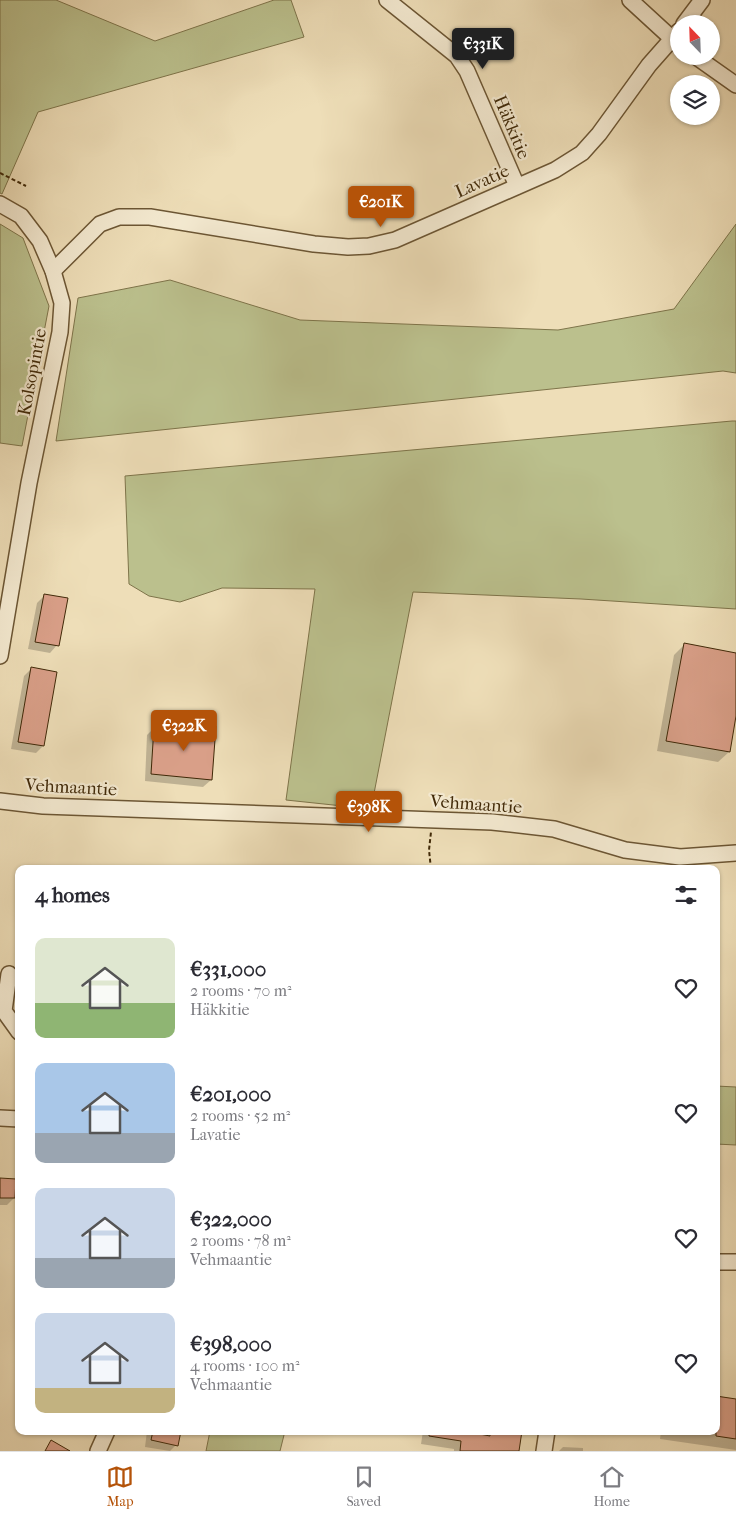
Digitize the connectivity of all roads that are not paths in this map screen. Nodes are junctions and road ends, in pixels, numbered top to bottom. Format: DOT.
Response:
graph roads {
  1 [pos="387,0"];
  2 [pos="630,0"];
  3 [pos="702,0"];
  4 [pos="691,15"];
  5 [pos="670,33"];
  6 [pos="670,44"];
  7 [pos="708,65"];
  8 [pos="736,85"];
  9 [pos="517,186"];
  10 [pos="0,204"];
  11 [pos="52,271"];
  12 [pos="0,656"];
  13 [pos="0,801"];
  14 [pos="736,853"];
  15 [pos="9,974"];
  16 [pos="15,1026"];
  17 [pos="0,1118"];
  18 [pos="15,1119"];
  19 [pos="720,1262"];
  20 [pos="736,1262"];
  21 [pos="105,1435"];
  22 [pos="546,1435"];
  23 [pos="98,1451"];
  24 [pos="544,1451"];
  1 -- 9 [label="street, Häkkitie"];
  2 -- 5 [label="street"];
  3 -- 4 [label="street"];
  6 -- 9 [label="street, Lavatie"];
  7 -- 8 [label="street"];
  9 -- 11 [label="street, Lavatie"];
  10 -- 11 [label="street, Kolsopintie"];
  11 -- 12 [label="street, Kolsopintie"];
  13 -- 14 [label="street, Vehmaantie"];
  15 -- 16 [label="street"];
  17 -- 18 [label="street"];
  19 -- 20 [label="street"];
  21 -- 23 [label="street"];
  22 -- 24 [label="street"];
}
